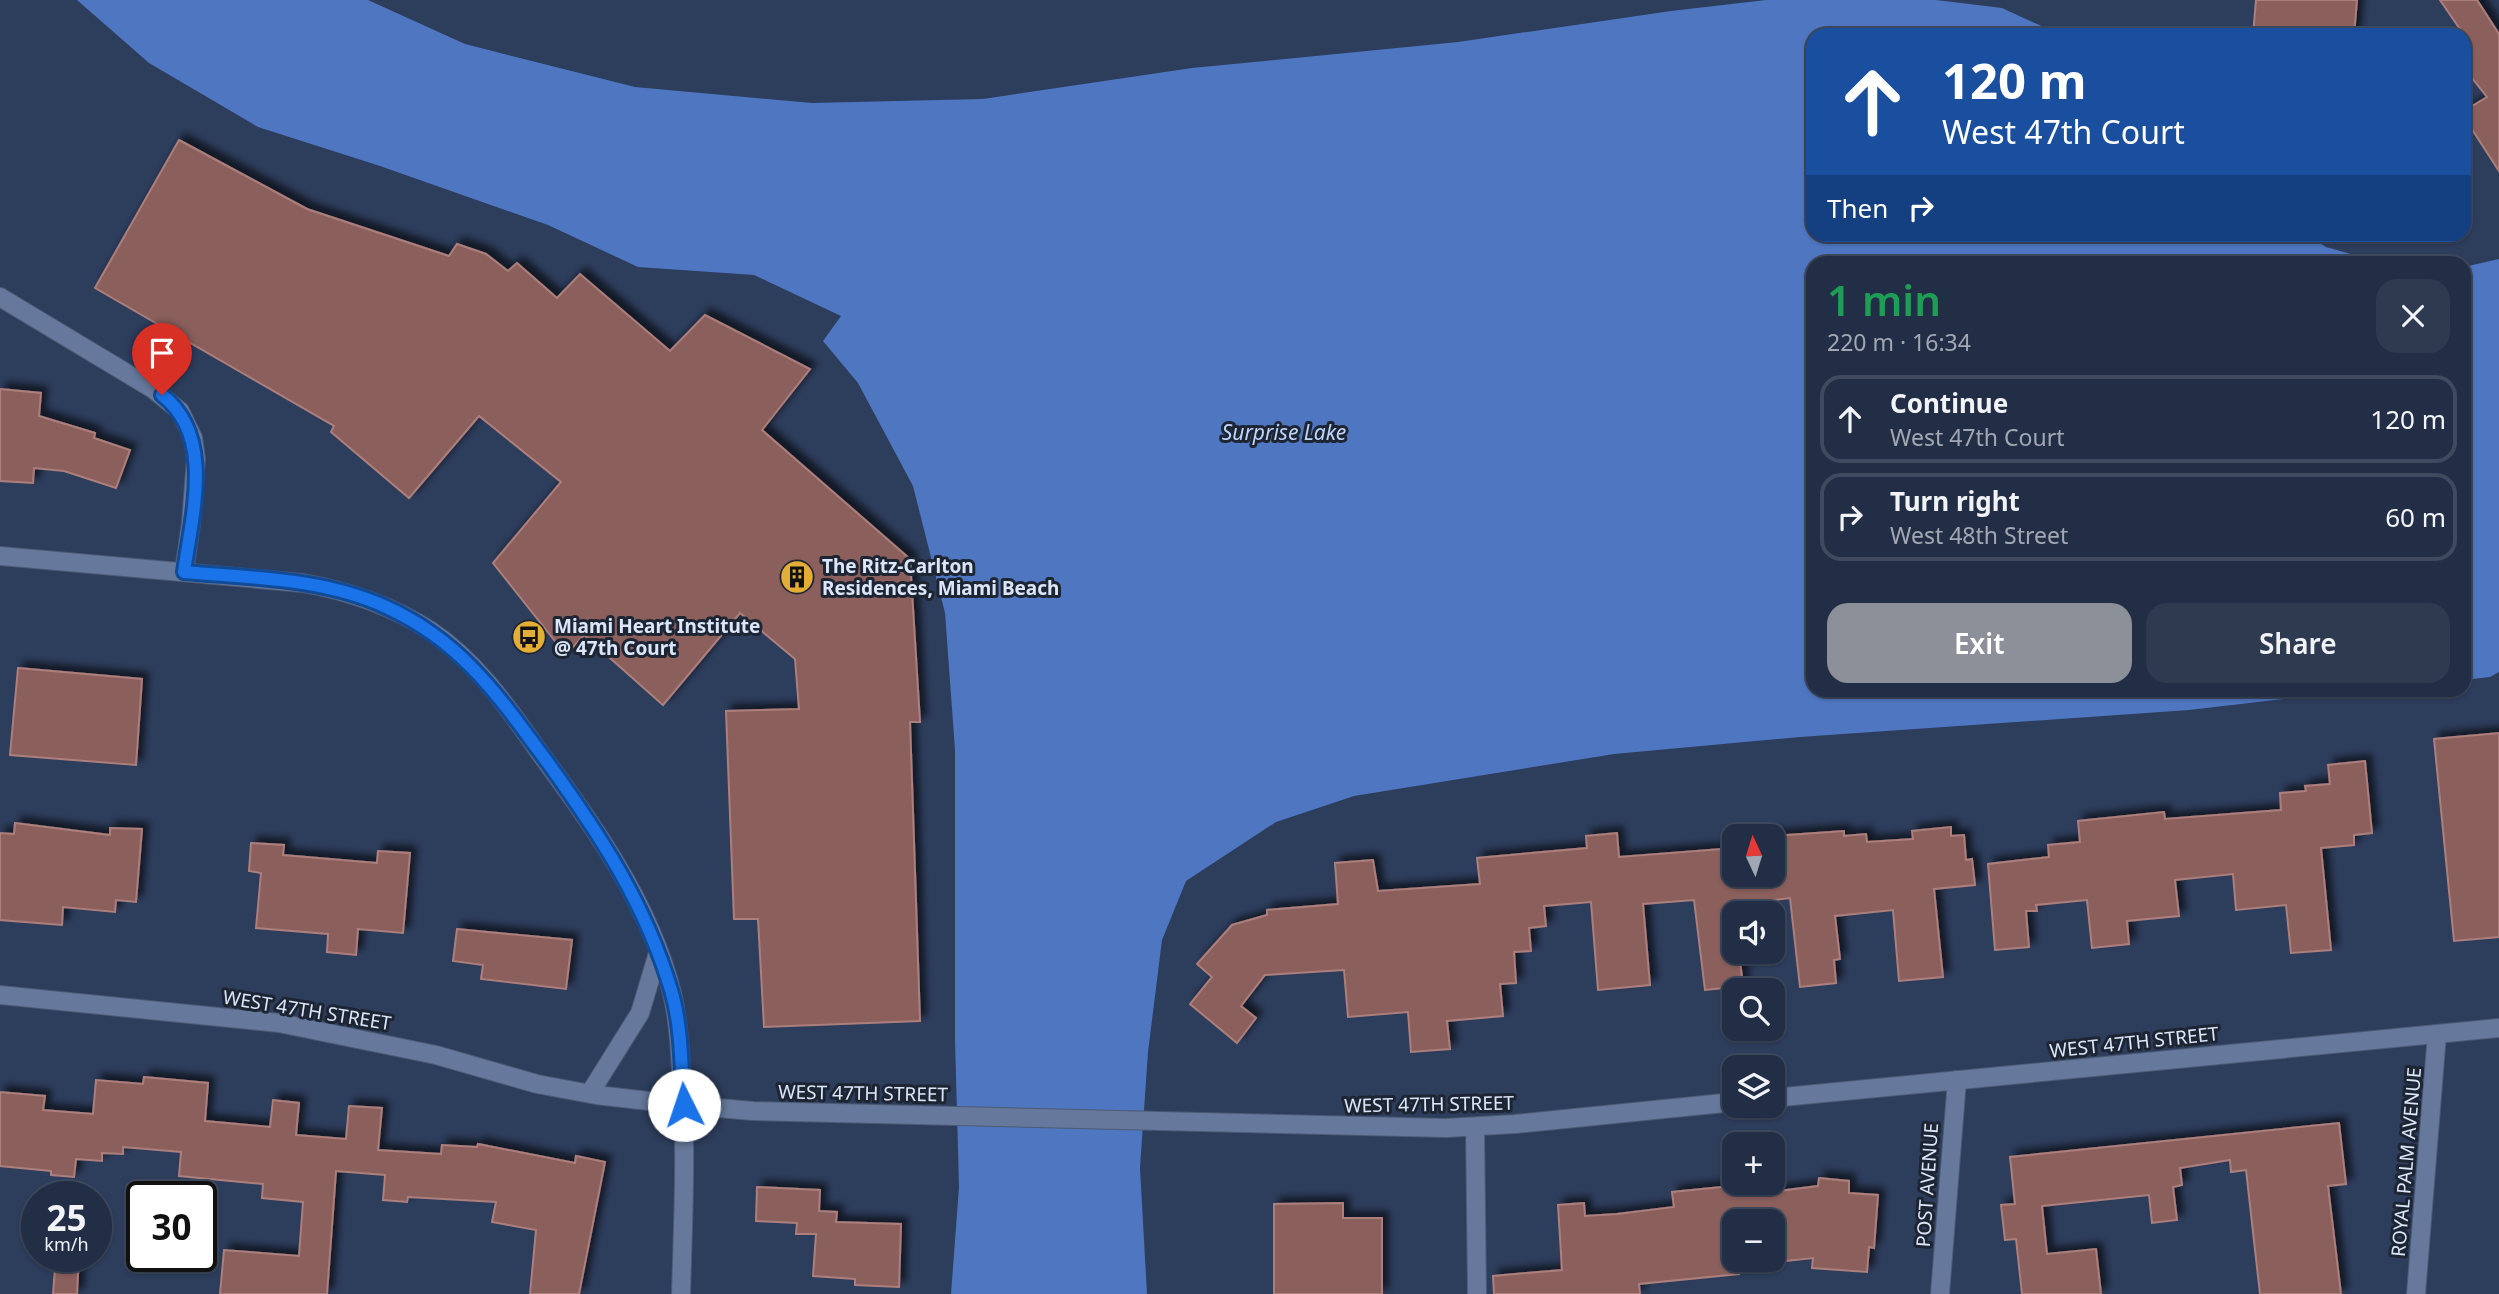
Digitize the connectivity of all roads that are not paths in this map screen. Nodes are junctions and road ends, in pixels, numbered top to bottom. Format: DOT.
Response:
graph roads {
  1 [pos="0,297"];
  2 [pos="0,556"];
  3 [pos="184,572"];
  4 [pos="658,953"];
  5 [pos="0,995"];
  6 [pos="2499,1028"];
  7 [pos="2437,1034"];
  8 [pos="1957,1080"];
  9 [pos="590,1093"];
  10 [pos="1785,1097"];
  11 [pos="1722,1103"];
  12 [pos="684,1105"];
  13 [pos="1475,1128"];
  14 [pos="681,1294"];
  15 [pos="1477,1294"];
  16 [pos="1940,1294"];
  17 [pos="2416,1294"];
  1 -- 3 [label="street"];
  2 -- 3 [label="street"];
  3 -- 4 [label="street"];
  4 -- 9 [label="street"];
  4 -- 12 [label="street"];
  5 -- 9 [label="street, WEST 47TH STREET"];
  6 -- 7 [label="street, WEST 47TH STREET"];
  7 -- 8 [label="street, WEST 47TH STREET"];
  7 -- 17 [label="street, ROYAL PALM AVENUE"];
  8 -- 10 [label="street, WEST 47TH STREET"];
  8 -- 16 [label="street, POST AVENUE"];
  9 -- 12 [label="street, WEST 47TH STREET"];
  11 -- 13 [label="street, WEST 47TH STREET"];
  12 -- 13 [label="street, WEST 47TH STREET"];
  12 -- 14 [label="street"];
  13 -- 15 [label="street"];
}
